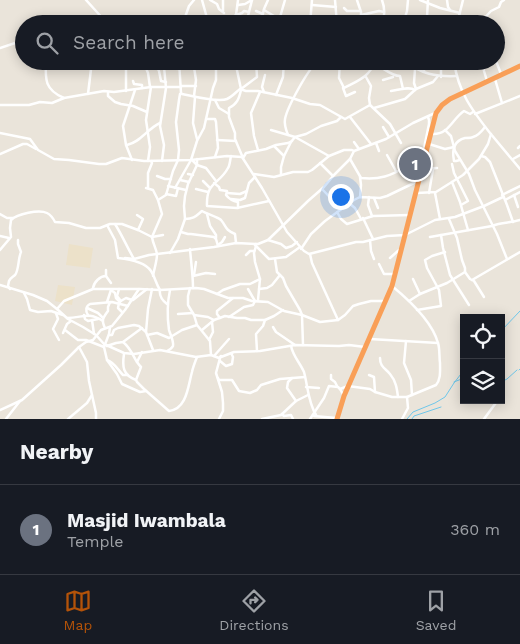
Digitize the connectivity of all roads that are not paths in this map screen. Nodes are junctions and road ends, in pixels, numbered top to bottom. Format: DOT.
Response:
graph roads {
  1 [pos="86,0"];
  2 [pos="194,0"];
  3 [pos="202,0"];
  4 [pos="210,0"];
  5 [pos="223,0"];
  6 [pos="238,0"];
  7 [pos="252,0"];
  8 [pos="268,0"];
  9 [pos="285,0"];
  10 [pos="312,0"];
  11 [pos="335,0"];
  12 [pos="357,0"];
  13 [pos="382,0"];
  14 [pos="408,0"];
  15 [pos="420,0"];
  16 [pos="447,0"];
  17 [pos="463,0"];
  18 [pos="504,0"];
  19 [pos="428,2"];
  20 [pos="238,5"];
  21 [pos="312,5"];
  22 [pos="336,7"];
  23 [pos="344,8"];
  24 [pos="264,10"];
  25 [pos="256,11"];
  26 [pos="451,11"];
  27 [pos="249,12"];
  28 [pos="384,12"];
  29 [pos="361,13"];
  30 [pos="460,13"];
  31 [pos="263,14"];
  32 [pos="98,15"];
  33 [pos="186,15"];
  34 [pos="206,15"];
  35 [pos="236,15"];
  36 [pos="248,15"];
  37 [pos="272,15"];
  38 [pos="281,15"];
  39 [pos="311,15"];
  40 [pos="337,15"];
  41 [pos="406,15"];
  42 [pos="427,15"];
  43 [pos="487,15"];
  44 [pos="15,43"];
  45 [pos="0,48"];
  46 [pos="520,66"];
  47 [pos="45,70"];
  48 [pos="91,70"];
  49 [pos="126,70"];
  50 [pos="147,70"];
  51 [pos="159,70"];
  52 [pos="164,70"];
  53 [pos="179,70"];
  54 [pos="195,70"];
  55 [pos="216,70"];
  56 [pos="237,70"];
  57 [pos="257,70"];
  58 [pos="283,70"];
  59 [pos="310,70"];
  60 [pos="339,70"];
  61 [pos="372,70"];
  62 [pos="386,70"];
  63 [pos="415,70"];
  64 [pos="418,70"];
  65 [pos="440,70"];
  66 [pos="456,70"];
  67 [pos="483,70"];
  68 [pos="499,70"];
  69 [pos="424,72"];
  70 [pos="501,74"];
  71 [pos="265,75"];
  72 [pos="366,76"];
  73 [pos="395,76"];
  74 [pos="439,76"];
  75 [pos="457,76"];
  76 [pos="495,78"];
  77 [pos="383,80"];
  78 [pos="133,81"];
  79 [pos="487,81"];
  80 [pos="166,82"];
  81 [pos="181,86"];
  82 [pos="196,86"];
  83 [pos="150,87"];
  84 [pos="142,88"];
  85 [pos="166,88"];
  86 [pos="343,88"];
  87 [pos="241,89"];
  88 [pos="403,89"];
  89 [pos="135,90"];
  90 [pos="416,90"];
  91 [pos="126,91"];
  92 [pos="391,91"];
  93 [pos="108,92"];
  94 [pos="260,92"];
  95 [pos="355,92"];
  96 [pos="265,93"];
  97 [pos="462,93"];
  98 [pos="88,94"];
  99 [pos="181,94"];
  100 [pos="276,95"];
  101 [pos="194,96"];
  102 [pos="520,96"];
  103 [pos="64,98"];
  104 [pos="294,98"];
  105 [pos="211,99"];
  106 [pos="215,100"];
  107 [pos="502,103"];
  108 [pos="0,105"];
  109 [pos="370,105"];
  110 [pos="130,106"];
  111 [pos="374,108"];
  112 [pos="147,112"];
  113 [pos="436,113"];
  114 [pos="474,113"];
  115 [pos="229,115"];
  116 [pos="428,116"];
  117 [pos="341,117"];
  118 [pos="350,117"];
  119 [pos="206,119"];
  120 [pos="160,123"];
  121 [pos="383,127"];
  122 [pos="485,127"];
  123 [pos="271,130"];
  124 [pos="445,130"];
  125 [pos="147,131"];
  126 [pos="0,133"];
  127 [pos="396,133"];
  128 [pos="430,134"];
  129 [pos="491,134"];
  130 [pos="288,135"];
  131 [pos="389,137"];
  132 [pos="293,139"];
  133 [pos="217,140"];
  134 [pos="197,141"];
  135 [pos="236,142"];
  136 [pos="354,142"];
  137 [pos="376,143"];
  138 [pos="428,143"];
  139 [pos="371,144"];
  140 [pos="402,144"];
  141 [pos="126,145"];
  142 [pos="274,146"];
  143 [pos="454,147"];
  144 [pos="359,149"];
  145 [pos="38,150"];
  146 [pos="258,150"];
  147 [pos="354,151"];
  148 [pos="378,151"];
  149 [pos="0,154"];
  150 [pos="387,155"];
  151 [pos="520,155"];
  152 [pos="231,156"];
  153 [pos="284,156"];
  154 [pos="329,156"];
  155 [pos="481,156"];
  156 [pos="215,157"];
  157 [pos="243,158"];
  158 [pos="424,158"];
  159 [pos="197,159"];
  160 [pos="350,159"];
  161 [pos="132,160"];
  162 [pos="178,160"];
  163 [pos="191,160"];
  164 [pos="512,160"];
  165 [pos="151,161"];
  166 [pos="162,161"];
  167 [pos="320,163"];
  168 [pos="452,164"];
  169 [pos="197,165"];
  170 [pos="437,168"];
  171 [pos="422,169"];
  172 [pos="433,169"];
  173 [pos="520,169"];
  174 [pos="396,171"];
  175 [pos="467,171"];
  176 [pos="188,174"];
  177 [pos="193,175"];
  178 [pos="254,175"];
  179 [pos="281,175"];
  180 [pos="157,176"];
  181 [pos="333,176"];
  182 [pos="420,177"];
  183 [pos="360,178"];
  184 [pos="171,179"];
  185 [pos="457,179"];
  186 [pos="180,180"];
  187 [pos="189,182"];
  188 [pos="202,182"];
  189 [pos="215,182"];
  190 [pos="452,182"];
  191 [pos="168,186"];
  192 [pos="520,186"];
  193 [pos="177,188"];
  194 [pos="210,188"];
  195 [pos="196,189"];
  196 [pos="322,189"];
  197 [pos="186,190"];
  198 [pos="247,191"];
  199 [pos="208,192"];
  200 [pos="227,192"];
  201 [pos="415,192"];
  202 [pos="435,192"];
  203 [pos="520,192"];
  204 [pos="429,193"];
  205 [pos="166,194"];
  206 [pos="514,195"];
  207 [pos="360,197"];
  208 [pos="369,197"];
  209 [pos="504,197"];
  210 [pos="374,198"];
  211 [pos="231,199"];
  212 [pos="158,200"];
  213 [pos="269,201"];
  214 [pos="349,203"];
  215 [pos="461,205"];
  216 [pos="484,206"];
  217 [pos="518,207"];
  218 [pos="238,208"];
  219 [pos="378,208"];
  220 [pos="341,209"];
  221 [pos="337,212"];
  222 [pos="0,214"];
  223 [pos="207,214"];
  224 [pos="464,214"];
  225 [pos="137,215"];
  226 [pos="410,215"];
  227 [pos="372,216"];
  228 [pos="13,218"];
  229 [pos="362,218"];
  230 [pos="185,219"];
  231 [pos="440,219"];
  232 [pos="449,219"];
  233 [pos="520,220"];
  234 [pos="512,222"];
  235 [pos="115,224"];
  236 [pos="107,225"];
  237 [pos="284,226"];
  238 [pos="492,226"];
  239 [pos="128,227"];
  240 [pos="120,230"];
  241 [pos="138,230"];
  242 [pos="468,230"];
  243 [pos="181,232"];
  244 [pos="454,232"];
  245 [pos="405,234"];
  246 [pos="163,235"];
  247 [pos="441,235"];
  248 [pos="0,236"];
  249 [pos="225,237"];
  250 [pos="430,237"];
  251 [pos="10,238"];
  252 [pos="152,238"];
  253 [pos="216,238"];
  254 [pos="18,240"];
  255 [pos="268,240"];
  256 [pos="371,240"];
  257 [pos="296,242"];
  258 [pos="236,244"];
  259 [pos="218,245"];
  260 [pos="255,245"];
  261 [pos="301,248"];
  262 [pos="402,248"];
  263 [pos="190,249"];
  264 [pos="0,250"];
  265 [pos="254,251"];
  266 [pos="261,251"];
  267 [pos="444,252"];
  268 [pos="520,252"];
  269 [pos="170,253"];
  270 [pos="310,254"];
  271 [pos="132,255"];
  272 [pos="157,255"];
  273 [pos="246,255"];
  274 [pos="125,258"];
  275 [pos="139,258"];
  276 [pos="390,258"];
  277 [pos="134,259"];
  278 [pos="275,259"];
  279 [pos="374,259"];
  280 [pos="507,259"];
  281 [pos="196,262"];
  282 [pos="379,264"];
  283 [pos="106,270"];
  284 [pos="465,272"];
  285 [pos="216,274"];
  286 [pos="396,274"];
  287 [pos="280,275"];
  288 [pos="106,276"];
  289 [pos="154,276"];
  290 [pos="193,276"];
  291 [pos="260,279"];
  292 [pos="413,279"];
  293 [pos="453,280"];
  294 [pos="472,280"];
  295 [pos="111,283"];
  296 [pos="0,285"];
  297 [pos="392,286"];
  298 [pos="437,286"];
  299 [pos="93,288"];
  300 [pos="140,288"];
  301 [pos="191,288"];
  302 [pos="10,289"];
  303 [pos="111,289"];
  304 [pos="119,289"];
  305 [pos="147,289"];
  306 [pos="152,289"];
  307 [pos="248,289"];
  308 [pos="160,290"];
  309 [pos="170,290"];
  310 [pos="259,290"];
  311 [pos="23,292"];
  312 [pos="217,294"];
  313 [pos="420,294"];
  314 [pos="484,297"];
  315 [pos="233,298"];
  316 [pos="132,300"];
  317 [pos="255,301"];
  318 [pos="259,301"];
  319 [pos="386,301"];
  320 [pos="408,301"];
  321 [pos="109,302"];
  322 [pos="119,302"];
  323 [pos="167,304"];
  324 [pos="469,305"];
  325 [pos="128,306"];
  326 [pos="87,308"];
  327 [pos="57,309"];
  328 [pos="283,310"];
  329 [pos="418,310"];
  330 [pos="122,313"];
  331 [pos="56,314"];
  332 [pos="178,314"];
  333 [pos="194,314"];
  334 [pos="84,315"];
  335 [pos="88,315"];
  336 [pos="302,315"];
  337 [pos="64,317"];
  338 [pos="229,317"];
  339 [pos="99,318"];
  340 [pos="220,318"];
  341 [pos="103,319"];
  342 [pos="92,320"];
  343 [pos="265,320"];
  344 [pos="338,320"];
  345 [pos="71,321"];
  346 [pos="213,321"];
  347 [pos="197,325"];
  348 [pos="110,327"];
  349 [pos="273,327"];
  350 [pos="106,328"];
  351 [pos="142,328"];
  352 [pos="202,330"];
  353 [pos="146,333"];
  354 [pos="95,335"];
  355 [pos="108,336"];
  356 [pos="171,338"];
  357 [pos="369,338"];
  358 [pos="229,339"];
  359 [pos="59,340"];
  360 [pos="209,340"];
  361 [pos="406,341"];
  362 [pos="88,342"];
  363 [pos="123,342"];
  364 [pos="438,343"];
  365 [pos="302,345"];
  366 [pos="105,346"];
  367 [pos="293,346"];
  368 [pos="79,347"];
  369 [pos="365,347"];
  370 [pos="153,350"];
  371 [pos="167,351"];
  372 [pos="257,351"];
  373 [pos="142,352"];
  374 [pos="124,353"];
  375 [pos="231,353"];
  376 [pos="134,354"];
  377 [pos="213,356"];
  378 [pos="220,356"];
  379 [pos="197,357"];
  380 [pos="380,358"];
  381 [pos="106,360"];
  382 [pos="219,361"];
  383 [pos="136,362"];
  384 [pos="331,374"];
  385 [pos="369,374"];
  386 [pos="128,375"];
  387 [pos="305,377"];
  388 [pos="218,378"];
  389 [pos="292,378"];
  390 [pos="136,380"];
  391 [pos="348,386"];
  392 [pos="306,387"];
  393 [pos="319,388"];
  394 [pos="339,388"];
  395 [pos="146,391"];
  396 [pos="375,392"];
  397 [pos="92,395"];
  398 [pos="308,395"];
  399 [pos="412,395"];
  400 [pos="344,396"];
  401 [pos="398,397"];
  402 [pos="406,397"];
  403 [pos="20,401"];
  404 [pos="296,401"];
  405 [pos="495,404"];
  406 [pos="0,410"];
  407 [pos="282,414"];
  408 [pos="315,414"];
  409 [pos="310,417"];
  410 [pos="6,419"];
  411 [pos="68,419"];
  412 [pos="96,419"];
  413 [pos="219,419"];
  414 [pos="262,419"];
  415 [pos="293,419"];
  416 [pos="338,419"];
  417 [pos="402,419"];
  418 [pos="484,419"];
  1 -- 32 [label="street"];
  2 -- 33 [label="street"];
  3 -- 34 [label="street"];
  4 -- 5 [label="street"];
  6 -- 20 [label="street"];
  7 -- 20 [label="street"];
  7 -- 27 [label="street"];
  8 -- 24 [label="street"];
  9 -- 38 [label="street"];
  10 -- 21 [label="street"];
  11 -- 22 [label="street"];
  12 -- 29 [label="street"];
  13 -- 28 [label="street"];
  14 -- 41 [label="street"];
  15 -- 19 [label="street"];
  16 -- 26 [label="street"];
  17 -- 30 [label="street"];
  18 -- 43 [label="street"];
  19 -- 26 [label="street"];
  19 -- 42 [label="street"];
  20 -- 35 [label="street"];
  21 -- 22 [label="street"];
  21 -- 39 [label="street"];
  22 -- 40 [label="street"];
  23 -- 29 [label="street"];
  24 -- 31 [label="street"];
  24 -- 37 [label="street"];
  25 -- 31 [label="street"];
  26 -- 30 [label="street"];
  27 -- 35 [label="street"];
  27 -- 36 [label="street"];
  28 -- 29 [label="street"];
  44 -- 45 [label="street"];
  46 -- 70 [label="highway"];
  47 -- 103 [label="street"];
  48 -- 98 [label="street"];
  49 -- 91 [label="street"];
  50 -- 83 [label="street"];
  51 -- 80 [label="street"];
  52 -- 80 [label="street"];
  53 -- 81 [label="street"];
  54 -- 82 [label="street"];
  55 -- 105 [label="street"];
  56 -- 87 [label="street"];
  57 -- 87 [label="street"];
  58 -- 100 [label="street"];
  59 -- 104 [label="street"];
  60 -- 86 [label="street"];
  61 -- 72 [label="street"];
  62 -- 73 [label="street"];
  63 -- 90 [label="street"];
  64 -- 69 [label="street"];
  65 -- 74 [label="street"];
  66 -- 75 [label="street"];
  67 -- 79 [label="street"];
  68 -- 70 [label="street"];
  69 -- 74 [label="street"];
  70 -- 76 [label="highway"];
  71 -- 96 [label="street"];
  72 -- 86 [label="street"];
  72 -- 109 [label="street"];
  73 -- 77 [label="street"];
  73 -- 88 [label="street"];
  74 -- 75 [label="street"];
  74 -- 90 [label="street"];
  75 -- 97 [label="street"];
  76 -- 79 [label="highway"];
  76 -- 107 [label="street"];
  78 -- 84 [label="street"];
  79 -- 97 [label="highway"];
  80 -- 85 [label="street"];
  81 -- 82 [label="street"];
  81 -- 85 [label="street"];
  81 -- 99 [label="street"];
  82 -- 101 [label="street"];
  83 -- 84 [label="street"];
  83 -- 85 [label="street"];
  83 -- 112 [label="street"];
  84 -- 89 [label="street"];
  85 -- 120 [label="street"];
  86 -- 95 [label="street"];
  87 -- 94 [label="street"];
  87 -- 106 [label="street"];
  87 -- 115 [label="street"];
  88 -- 90 [label="street"];
  88 -- 92 [label="street"];
  89 -- 91 [label="street"];
  89 -- 110 [label="street"];
  90 -- 111 [label="street"];
  91 -- 93 [label="street"];
  93 -- 98 [label="street"];
  93 -- 110 [label="street"];
  94 -- 96 [label="street"];
  94 -- 146 [label="street"];
  96 -- 100 [label="street"];
  97 -- 113 [label="highway"];
  97 -- 114 [label="street"];
  98 -- 103 [label="street"];
  99 -- 101 [label="street"];
  99 -- 162 [label="street"];
  100 -- 104 [label="street"];
  101 -- 105 [label="street"];
  101 -- 134 [label="street"];
  102 -- 107 [label="street"];
  103 -- 108 [label="street"];
  104 -- 117 [label="street"];
  104 -- 130 [label="street"];
  105 -- 106 [label="street"];
  105 -- 119 [label="street"];
  106 -- 115 [label="street"];
  107 -- 114 [label="street"];
  109 -- 111 [label="street"];
  109 -- 118 [label="street"];
  110 -- 112 [label="street"];
  110 -- 141 [label="street"];
  111 -- 127 [label="street"];
  112 -- 125 [label="street"];
  113 -- 116 [label="street"];
  113 -- 128 [label="highway"];
  114 -- 122 [label="street"];
  114 -- 124 [label="street"];
  115 -- 135 [label="street"];
  116 -- 127 [label="street"];
  116 -- 158 [label="street"];
  117 -- 118 [label="street"];
  117 -- 132 [label="street"];
  118 -- 139 [label="street"];
  119 -- 133 [label="street"];
  119 -- 134 [label="street"];
  120 -- 125 [label="street"];
  120 -- 166 [label="street"];
  121 -- 131 [label="street"];
  122 -- 129 [label="street"];
  122 -- 143 [label="street"];
  123 -- 130 [label="street"];
  124 -- 128 [label="street"];
  124 -- 143 [label="street"];
  125 -- 141 [label="street"];
  125 -- 165 [label="street"];
  126 -- 145 [label="street"];
  127 -- 131 [label="street"];
  127 -- 140 [label="street"];
  128 -- 138 [label="highway"];
  129 -- 155 [label="street"];
  129 -- 164 [label="street"];
  130 -- 132 [label="street"];
  131 -- 137 [label="street"];
  132 -- 142 [label="street"];
  132 -- 153 [label="street"];
  132 -- 154 [label="street"];
  133 -- 135 [label="street"];
  133 -- 156 [label="street"];
  134 -- 163 [label="street"];
  135 -- 157 [label="street"];
  136 -- 144 [label="street"];
  137 -- 139 [label="street"];
  137 -- 148 [label="street"];
  138 -- 143 [label="street"];
  138 -- 158 [label="highway"];
  139 -- 144 [label="street"];
  141 -- 161 [label="street"];
  142 -- 146 [label="street"];
  142 -- 153 [label="street"];
  143 -- 175 [label="street"];
  144 -- 147 [label="street"];
  145 -- 149 [label="street"];
  145 -- 161 [label="street"];
  146 -- 157 [label="street"];
  147 -- 154 [label="street"];
  147 -- 160 [label="street"];
  150 -- 174 [label="street"];
  151 -- 164 [label="street"];
  152 -- 156 [label="street"];
  152 -- 157 [label="street"];
  152 -- 189 [label="street"];
  153 -- 179 [label="street"];
  154 -- 167 [label="street"];
  155 -- 175 [label="street"];
  155 -- 209 [label="street"];
  156 -- 159 [label="street"];
  157 -- 178 [label="street"];
  158 -- 171 [label="highway"];
  158 -- 174 [label="street"];
  159 -- 163 [label="street"];
  159 -- 169 [label="street"];
  160 -- 181 [label="street"];
  160 -- 183 [label="street"];
  161 -- 165 [label="street"];
  162 -- 163 [label="street"];
  162 -- 166 [label="street"];
  162 -- 184 [label="street"];
  163 -- 169 [label="street"];
  163 -- 186 [label="street"];
  164 -- 173 [label="street"];
  165 -- 166 [label="street"];
  165 -- 212 [label="street"];
  167 -- 179 [label="street"];
  167 -- 181 [label="street"];
  168 -- 185 [label="street"];
  169 -- 177 [label="street"];
  169 -- 189 [label="street"];
  170 -- 172 [label="street"];
  171 -- 172 [label="street"];
  171 -- 182 [label="highway"];
  172 -- 204 [label="street"];
  174 -- 183 [label="street"];
  175 -- 185 [label="street"];
  175 -- 216 [label="street"];
  176 -- 177 [label="street"];
  177 -- 187 [label="street"];
  178 -- 179 [label="street"];
  178 -- 198 [label="street"];
  178 -- 213 [label="street"];
  180 -- 184 [label="street"];
  181 -- 196 [label="street"];
  182 -- 201 [label="highway"];
  182 -- 210 [label="street"];
  183 -- 207 [label="street"];
  184 -- 191 [label="street"];
  185 -- 190 [label="street"];
  185 -- 215 [label="street"];
  186 -- 187 [label="street"];
  186 -- 193 [label="street"];
  187 -- 197 [label="street"];
  188 -- 194 [label="street"];
  189 -- 194 [label="street"];
  189 -- 200 [label="street"];
  190 -- 202 [label="street"];
  190 -- 215 [label="street"];
  191 -- 193 [label="street"];
  191 -- 205 [label="street"];
  192 -- 209 [label="street"];
  193 -- 197 [label="street"];
  193 -- 205 [label="street"];
  194 -- 199 [label="street"];
  195 -- 199 [label="street"];
  196 -- 220 [label="street"];
  196 -- 237 [label="street"];
  197 -- 230 [label="street"];
  198 -- 200 [label="street"];
  198 -- 211 [label="street"];
  199 -- 218 [label="street"];
  200 -- 211 [label="street"];
  201 -- 204 [label="street"];
  201 -- 226 [label="highway"];
  202 -- 204 [label="street"];
  202 -- 231 [label="street"];
  203 -- 206 [label="street"];
  205 -- 212 [label="street"];
  206 -- 209 [label="street"];
  206 -- 217 [label="street"];
  207 -- 208 [label="street"];
  207 -- 214 [label="street"];
  208 -- 210 [label="street"];
  208 -- 227 [label="street"];
  209 -- 216 [label="street"];
  209 -- 234 [label="street"];
  210 -- 219 [label="street"];
  211 -- 218 [label="street"];
  212 -- 252 [label="street"];
  213 -- 218 [label="street"];
  213 -- 237 [label="street"];
  214 -- 220 [label="street"];
  214 -- 229 [label="street"];
  215 -- 224 [label="street"];
  216 -- 224 [label="street"];
  216 -- 238 [label="street"];
  220 -- 221 [label="street"];
  221 -- 229 [label="street"];
  221 -- 261 [label="street"];
  222 -- 228 [label="street"];
  223 -- 230 [label="street"];
  223 -- 253 [label="street"];
  223 -- 258 [label="street"];
  224 -- 232 [label="street"];
  224 -- 242 [label="street"];
  225 -- 241 [label="street"];
  226 -- 227 [label="street"];
  226 -- 245 [label="highway"];
  227 -- 229 [label="street"];
  228 -- 236 [label="street"];
  228 -- 251 [label="street"];
  229 -- 256 [label="street"];
  230 -- 243 [label="street"];
  231 -- 232 [label="street"];
  231 -- 245 [label="street"];
  232 -- 244 [label="street"];
  233 -- 234 [label="street"];
  234 -- 238 [label="street"];
  235 -- 236 [label="street"];
  235 -- 239 [label="street"];
  235 -- 240 [label="street"];
  236 -- 274 [label="street"];
  237 -- 255 [label="street"];
  237 -- 257 [label="street"];
  238 -- 242 [label="street"];
  238 -- 280 [label="street"];
  239 -- 240 [label="street"];
  239 -- 241 [label="street"];
  240 -- 271 [label="street"];
  241 -- 252 [label="street"];
  242 -- 244 [label="street"];
  243 -- 253 [label="street"];
  243 -- 269 [label="street"];
  244 -- 247 [label="street"];
  244 -- 284 [label="street"];
  245 -- 256 [label="street"];
  245 -- 262 [label="highway"];
  246 -- 252 [label="street"];
  247 -- 250 [label="street"];
  247 -- 267 [label="street"];
  248 -- 251 [label="street"];
  249 -- 259 [label="street"];
  251 -- 264 [label="street"];
  252 -- 272 [label="street"];
  253 -- 259 [label="street"];
  254 -- 302 [label="street"];
  255 -- 257 [label="street"];
  255 -- 260 [label="street"];
  256 -- 270 [label="street"];
  256 -- 279 [label="street"];
  257 -- 261 [label="street"];
  258 -- 259 [label="street"];
  258 -- 260 [label="street"];
  259 -- 263 [label="street"];
  260 -- 265 [label="street"];
  260 -- 266 [label="street"];
  261 -- 270 [label="street"];
  261 -- 278 [label="street"];
  262 -- 276 [label="street"];
  262 -- 286 [label="highway"];
  263 -- 269 [label="street"];
  263 -- 290 [label="street"];
  265 -- 266 [label="street"];
  265 -- 273 [label="street"];
  265 -- 291 [label="street"];
  266 -- 278 [label="street"];
  267 -- 293 [label="street"];
  267 -- 298 [label="street"];
  268 -- 280 [label="street"];
  269 -- 272 [label="street"];
  270 -- 344 [label="street"];
  271 -- 275 [label="street"];
  271 -- 277 [label="street"];
  272 -- 275 [label="street"];
  272 -- 289 [label="street"];
  274 -- 277 [label="street"];
  274 -- 289 [label="street"];
  275 -- 277 [label="street"];
  278 -- 287 [label="street"];
  280 -- 294 [label="street"];
  281 -- 290 [label="street"];
  282 -- 286 [label="street"];
  283 -- 288 [label="street"];
  284 -- 293 [label="street"];
  284 -- 294 [label="street"];
  285 -- 290 [label="street"];
  286 -- 297 [label="highway"];
  287 -- 310 [label="street"];
  287 -- 336 [label="street"];
  288 -- 295 [label="street"];
  288 -- 299 [label="street"];
  289 -- 308 [label="street"];
  290 -- 301 [label="street"];
  291 -- 310 [label="street"];
  291 -- 312 [label="street"];
  292 -- 313 [label="street"];
  293 -- 298 [label="street"];
  293 -- 324 [label="street"];
  294 -- 314 [label="street"];
  296 -- 302 [label="street"];
  297 -- 319 [label="highway"];
  297 -- 320 [label="street"];
  298 -- 313 [label="street"];
  298 -- 329 [label="street"];
  300 -- 304 [label="street"];
  300 -- 305 [label="street"];
  300 -- 316 [label="street"];
  301 -- 309 [label="street"];
  301 -- 312 [label="street"];
  301 -- 333 [label="street"];
  302 -- 311 [label="street"];
  303 -- 304 [label="street"];
  303 -- 321 [label="street"];
  303 -- 322 [label="street"];
  303 -- 327 [label="street"];
  304 -- 322 [label="street"];
  305 -- 306 [label="street"];
  305 -- 316 [label="street"];
  306 -- 308 [label="street"];
  306 -- 353 [label="street"];
  307 -- 317 [label="street"];
  308 -- 309 [label="street"];
  308 -- 323 [label="street"];
  309 -- 323 [label="street"];
  310 -- 318 [label="street"];
  311 -- 327 [label="street"];
  311 -- 331 [label="street"];
  312 -- 315 [label="street"];
  313 -- 320 [label="street"];
  315 -- 317 [label="street"];
  315 -- 340 [label="street"];
  316 -- 322 [label="street"];
  316 -- 325 [label="street"];
  317 -- 318 [label="street"];
  317 -- 338 [label="street"];
  318 -- 328 [label="street"];
  319 -- 344 [label="street"];
  319 -- 357 [label="highway"];
  320 -- 329 [label="street"];
  321 -- 322 [label="street"];
  321 -- 326 [label="street"];
  321 -- 341 [label="street"];
  322 -- 325 [label="street"];
  322 -- 330 [label="street"];
  323 -- 356 [label="street"];
  325 -- 330 [label="street"];
  326 -- 335 [label="street"];
  326 -- 341 [label="street"];
  327 -- 337 [label="street"];
  328 -- 336 [label="street"];
  328 -- 343 [label="street"];
  329 -- 364 [label="street"];
  330 -- 348 [label="street"];
  331 -- 337 [label="street"];
  331 -- 359 [label="street"];
  332 -- 333 [label="street"];
  333 -- 346 [label="street"];
  333 -- 347 [label="street"];
  334 -- 335 [label="street"];
  334 -- 337 [label="street"];
  334 -- 342 [label="street"];
  335 -- 339 [label="street"];
  336 -- 344 [label="street"];
  336 -- 365 [label="street"];
  337 -- 345 [label="street"];
  338 -- 340 [label="street"];
  338 -- 343 [label="street"];
  339 -- 341 [label="street"];
  339 -- 342 [label="street"];
  340 -- 346 [label="street"];
  341 -- 350 [label="street"];
  342 -- 354 [label="street"];
  343 -- 372 [label="street"];
  345 -- 354 [label="street"];
  345 -- 362 [label="street"];
  346 -- 352 [label="street"];
  346 -- 360 [label="street"];
  347 -- 352 [label="street"];
  347 -- 356 [label="street"];
  348 -- 350 [label="street"];
  348 -- 355 [label="street"];
  349 -- 367 [label="street"];
  350 -- 354 [label="street"];
  351 -- 353 [label="street"];
  351 -- 355 [label="street"];
  351 -- 363 [label="street"];
  352 -- 360 [label="street"];
  353 -- 356 [label="street"];
  353 -- 370 [label="street"];
  354 -- 362 [label="street"];
  354 -- 366 [label="street"];
  355 -- 366 [label="street"];
  356 -- 371 [label="street"];
  357 -- 361 [label="street"];
  357 -- 369 [label="highway"];
  358 -- 377 [label="street"];
  360 -- 377 [label="street"];
  361 -- 364 [label="street"];
  361 -- 399 [label="street"];
  362 -- 366 [label="street"];
  362 -- 368 [label="street"];
  363 -- 366 [label="street"];
  363 -- 376 [label="street"];
  364 -- 399 [label="street"];
  365 -- 367 [label="street"];
  365 -- 369 [label="street"];
  366 -- 374 [label="street"];
  366 -- 381 [label="street"];
  367 -- 372 [label="street"];
  367 -- 387 [label="street"];
  368 -- 397 [label="street"];
  368 -- 403 [label="street"];
  369 -- 391 [label="highway"];
  370 -- 371 [label="street"];
  370 -- 373 [label="street"];
  371 -- 379 [label="street"];
  372 -- 375 [label="street"];
  373 -- 376 [label="street"];
  373 -- 383 [label="street"];
  374 -- 376 [label="street"];
  374 -- 386 [label="street"];
  375 -- 378 [label="street"];
  375 -- 382 [label="street"];
  376 -- 383 [label="street"];
  377 -- 378 [label="street"];
  377 -- 379 [label="street"];
  378 -- 382 [label="street"];
  379 -- 395 [label="street"];
  380 -- 401 [label="street"];
  381 -- 386 [label="street"];
  381 -- 395 [label="street"];
  382 -- 388 [label="street"];
  383 -- 390 [label="street"];
  384 -- 394 [label="street"];
  385 -- 396 [label="street"];
  386 -- 390 [label="street"];
  387 -- 389 [label="street"];
  387 -- 392 [label="street"];
  388 -- 389 [label="street"];
  388 -- 413 [label="street"];
  389 -- 404 [label="street"];
  390 -- 395 [label="street"];
  391 -- 394 [label="street"];
  391 -- 396 [label="street"];
  391 -- 400 [label="highway"];
  392 -- 393 [label="street"];
  392 -- 398 [label="street"];
  394 -- 400 [label="street"];
  394 -- 408 [label="street"];
  396 -- 401 [label="street"];
  397 -- 411 [label="street"];
  397 -- 412 [label="street"];
  398 -- 404 [label="street"];
  398 -- 408 [label="street"];
  399 -- 402 [label="street"];
  400 -- 416 [label="highway"];
  401 -- 402 [label="street"];
  402 -- 417 [label="street"];
  403 -- 406 [label="street"];
  403 -- 410 [label="street"];
  404 -- 407 [label="street"];
  405 -- 418 [label="street"];
  407 -- 414 [label="street"];
  407 -- 415 [label="street"];
  408 -- 409 [label="street"];
  408 -- 416 [label="street"];
}
